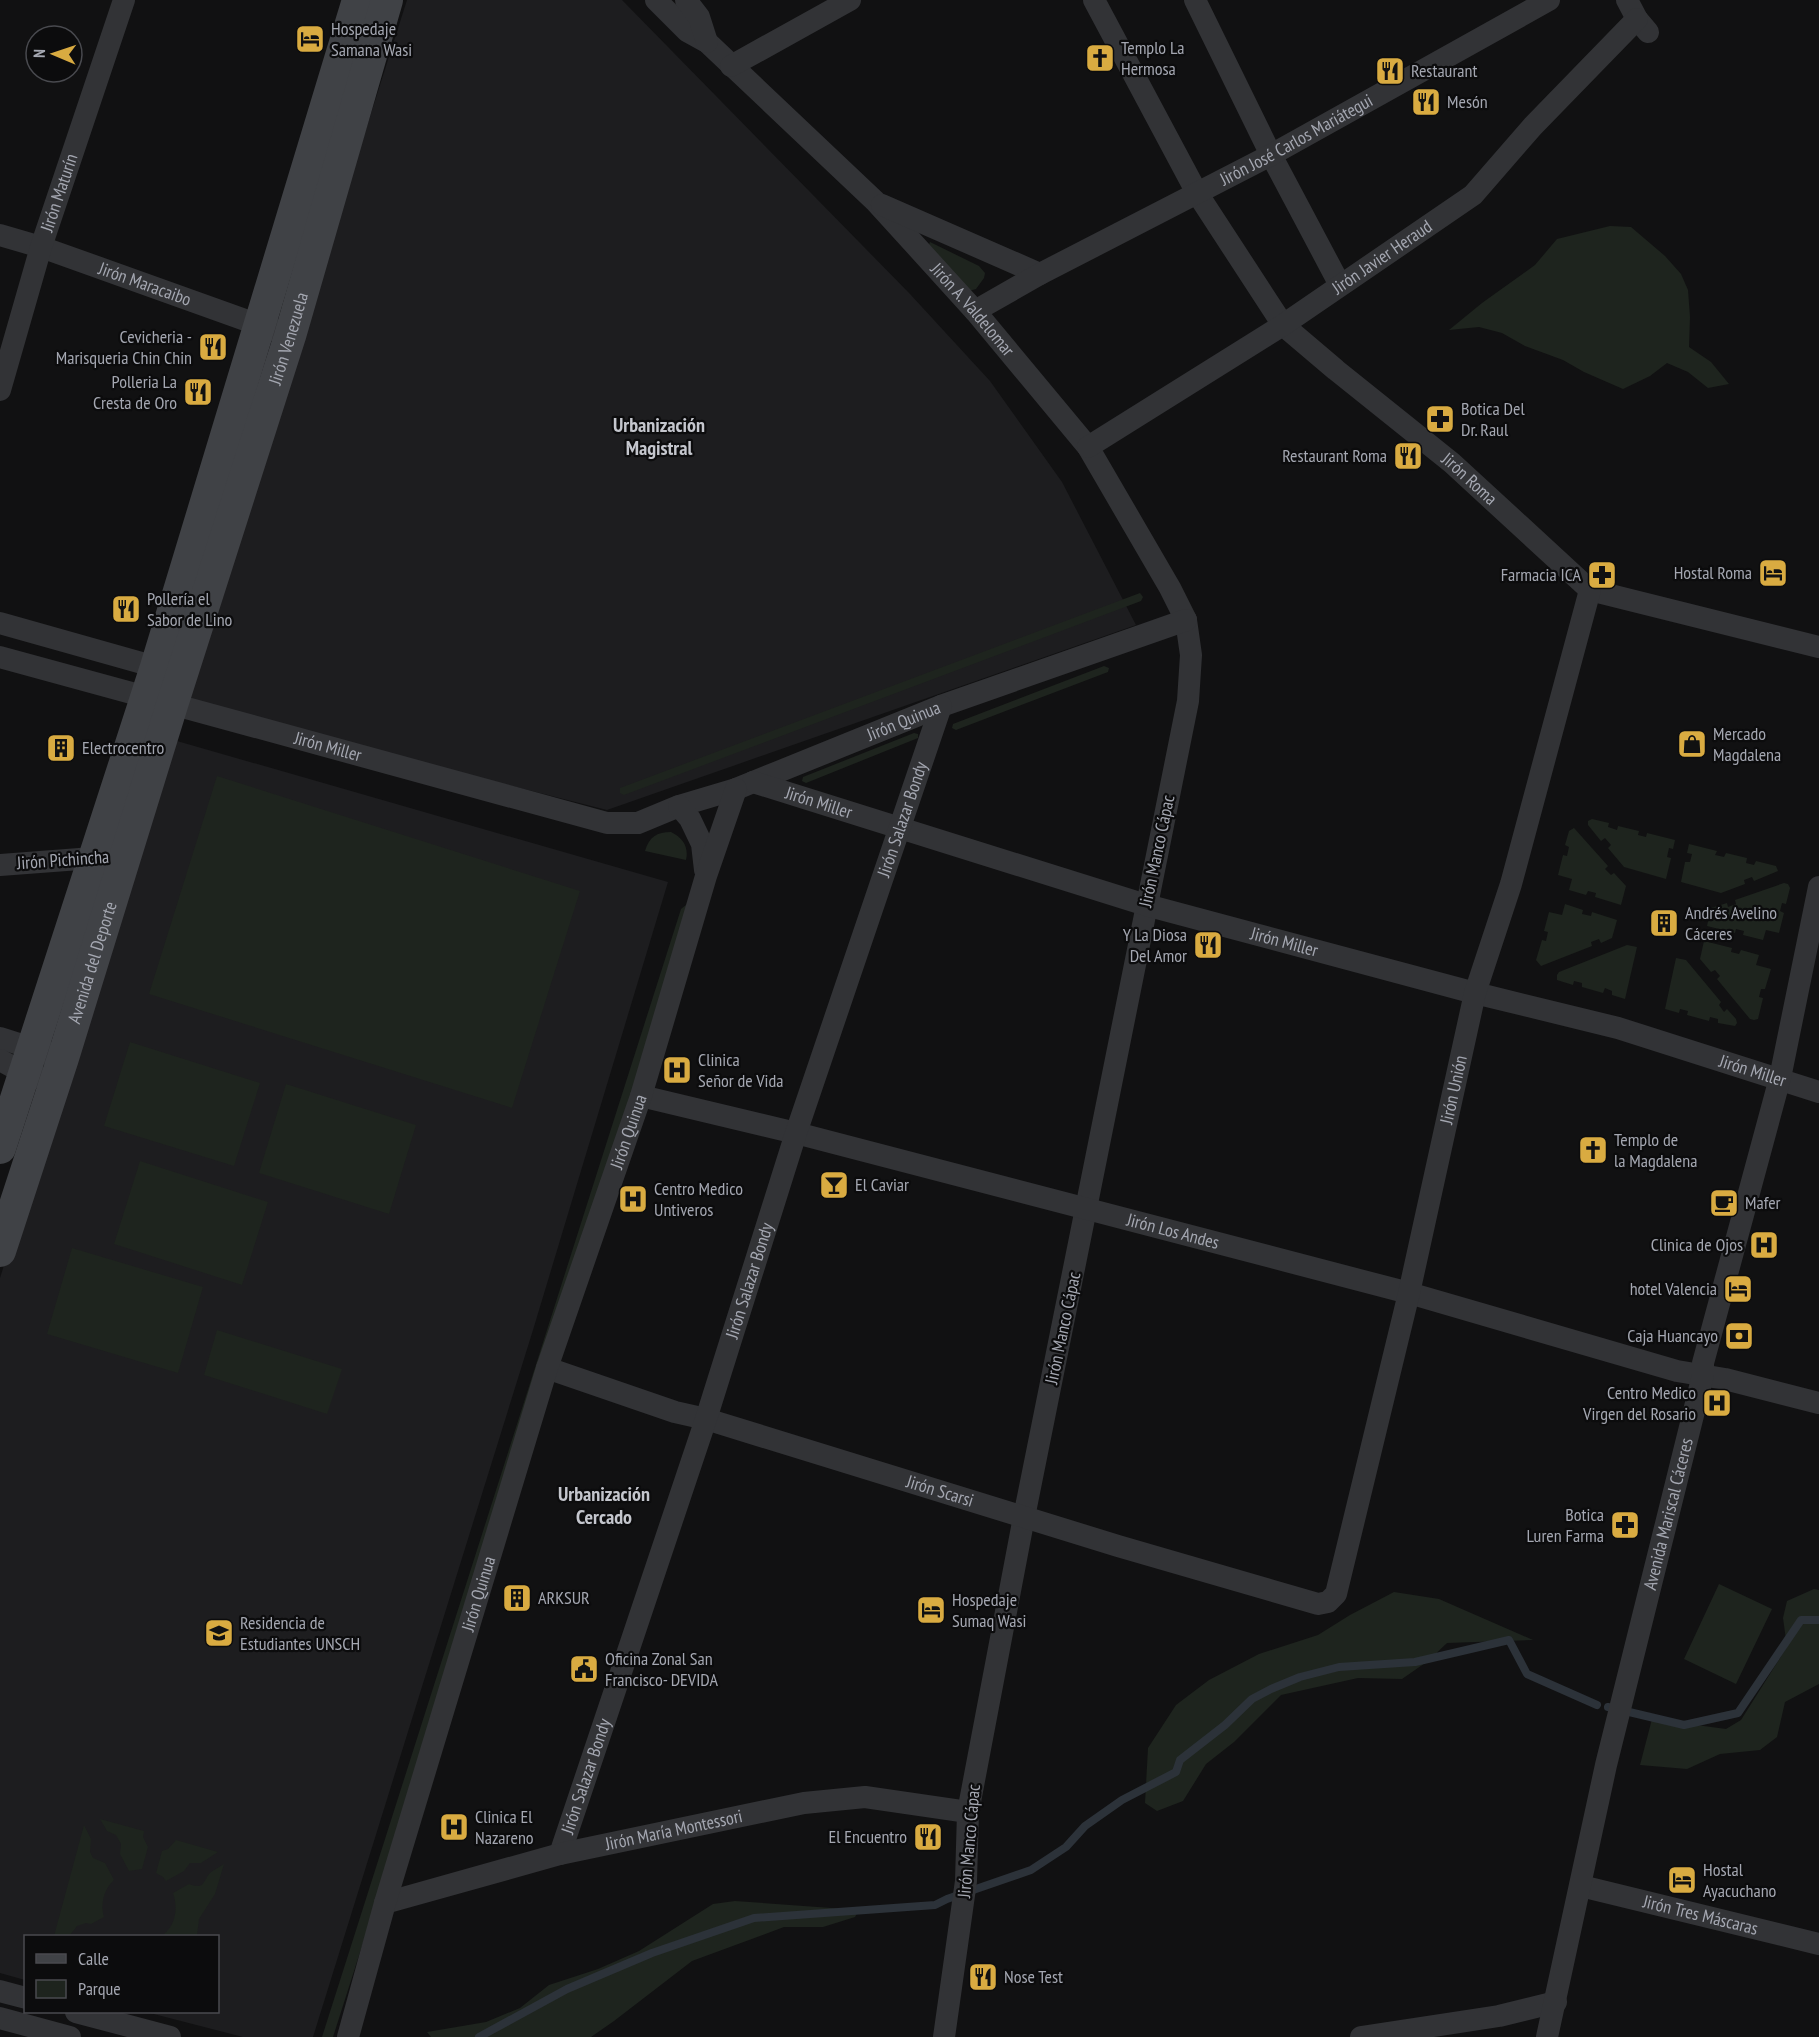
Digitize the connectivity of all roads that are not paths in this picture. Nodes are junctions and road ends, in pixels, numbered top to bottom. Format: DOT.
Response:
graph roads {
  1 [pos="124,0"];
  2 [pos="358,0"];
  3 [pos="387,0"];
  4 [pos="656,0"];
  5 [pos="686,0"];
  6 [pos="850,0"];
  7 [pos="1094,0"];
  8 [pos="1195,0"];
  9 [pos="1549,0"];
  10 [pos="1637,17"];
  11 [pos="706,42"];
  12 [pos="731,66"];
  13 [pos="1271,155"];
  14 [pos="1197,193"];
  15 [pos="876,202"];
  16 [pos="0,235"];
  17 [pos="41,247"];
  18 [pos="1040,274"];
  19 [pos="1340,285"];
  20 [pos="975,311"];
  21 [pos="1283,325"];
  22 [pos="260,326"];
  23 [pos="290,336"];
  24 [pos="0,390"];
  25 [pos="1088,447"];
  26 [pos="1590,590"];
  27 [pos="1186,620"];
  28 [pos="0,623"];
  29 [pos="1819,647"];
  30 [pos="0,657"];
  31 [pos="169,670"];
  32 [pos="159,702"];
  33 [pos="941,706"];
  34 [pos="744,785"];
  35 [pos="679,806"];
  36 [pos="900,827"];
  37 [pos="125,855"];
  38 [pos="94,858"];
  39 [pos="0,865"];
  40 [pos="706,876"];
  41 [pos="1819,887"];
  42 [pos="1146,905"];
  43 [pos="1475,993"];
  44 [pos="0,1038"];
  45 [pos="19,1060"];
  46 [pos="59,1070"];
  47 [pos="1780,1078"];
  48 [pos="1819,1092"];
  49 [pos="641,1096"];
  50 [pos="796,1133"];
  51 [pos="0,1148"];
  52 [pos="1086,1209"];
  53 [pos="0,1251"];
  54 [pos="1409,1293"];
  55 [pos="547,1368"];
  56 [pos="1703,1375"];
  57 [pos="1819,1403"];
  58 [pos="706,1419"];
  59 [pos="1024,1517"];
  60 [pos="1335,1596"];
  61 [pos="968,1812"];
  62 [pos="560,1854"];
  63 [pos="1581,1886"];
  64 [pos="385,1903"];
  65 [pos="1819,1944"];
  66 [pos="0,1991"];
  67 [pos="24,1997"];
  68 [pos="1556,2002"];
  69 [pos="80,2013"];
  70 [pos="0,2018"];
  71 [pos="70,2037"];
  72 [pos="170,2037"];
  73 [pos="348,2037"];
  74 [pos="944,2037"];
  75 [pos="1361,2037"];
  76 [pos="1547,2037"];
  1 -- 17 [label="street, Jirón Maturín"];
  2 -- 22 [label="street, Jirón Venezuela"];
  3 -- 23 [label="street, Jirón Venezuela"];
  4 -- 11 [label="street, Jirón A. Valdelomar"];
  5 -- 11 [label="street, Jirón A. Valdelomar"];
  6 -- 12 [label="street"];
  7 -- 14 [label="street, Jirón Roma"];
  8 -- 13 [label="street"];
  9 -- 13 [label="street, Jirón José Carlos Mariátegui"];
  10 -- 19 [label="street, Jirón Javier Heraud"];
  11 -- 12 [label="street, Jirón A. Valdelomar"];
  12 -- 15 [label="street, Jirón A. Valdelomar"];
  13 -- 14 [label="street, Jirón José Carlos Mariátegui"];
  13 -- 19 [label="street"];
  14 -- 18 [label="street, Jirón José Carlos Mariátegui"];
  14 -- 21 [label="street, Jirón Roma"];
  15 -- 18 [label="street"];
  15 -- 20 [label="street, Jirón A. Valdelomar"];
  16 -- 17 [label="street, Jirón Maracaibo"];
  17 -- 22 [label="street, Jirón Maracaibo"];
  17 -- 24 [label="street, Jirón Maturín"];
  18 -- 20 [label="street, Jirón José Carlos Mariátegui"];
  19 -- 21 [label="street, Jirón Javier Heraud"];
  20 -- 25 [label="street, Jirón A. Valdelomar"];
  21 -- 25 [label="street, Jirón Javier Heraud"];
  21 -- 26 [label="street, Jirón Roma"];
  22 -- 23 [label="street, Jirón Maracaibo"];
  22 -- 31 [label="street, Jirón Venezuela"];
  23 -- 31 [label="street, Jirón Venezuela"];
  25 -- 27 [label="street, Jirón A. Valdelomar"];
  26 -- 29 [label="street, Jirón Roma"];
  26 -- 43 [label="street, Jirón Unión"];
  27 -- 33 [label="street, Jirón Quinua"];
  27 -- 42 [label="street, Jirón Manco Cápac"];
  28 -- 31 [label="street"];
  30 -- 32 [label="street"];
  31 -- 32 [label="street, Avenida del Deporte"];
  32 -- 35 [label="street, Jirón Miller"];
  32 -- 37 [label="street, Avenida del Deporte"];
  32 -- 38 [label="street, Avenida del Deporte"];
  33 -- 34 [label="street, Jirón Quinua"];
  33 -- 36 [label="street, Jirón Salazar Bondy"];
  34 -- 35 [label="street, Jirón Miller"];
  34 -- 36 [label="street, Jirón Miller"];
  34 -- 40 [label="street, Jirón Quinua"];
  35 -- 40 [label="street"];
  36 -- 42 [label="street, Jirón Miller"];
  36 -- 50 [label="street, Jirón Salazar Bondy"];
  37 -- 38 [label="street, Jirón Pichincha"];
  37 -- 46 [label="street, Avenida del Deporte"];
  38 -- 39 [label="street, Jirón Pichincha"];
  38 -- 45 [label="street, Avenida del Deporte"];
  40 -- 49 [label="street, Jirón Quinua"];
  41 -- 47 [label="street, Avenida Mariscal Cáceres"];
  42 -- 43 [label="street, Jirón Miller"];
  42 -- 52 [label="street, Jirón Manco Cápac"];
  43 -- 47 [label="street, Jirón Miller"];
  43 -- 54 [label="street, Jirón Unión"];
  44 -- 45 [label="street"];
  45 -- 46 [label="street"];
  45 -- 51 [label="street, Avenida del Deporte"];
  46 -- 53 [label="street, Avenida del Deporte"];
  47 -- 48 [label="street, Jirón Miller"];
  47 -- 56 [label="street, Avenida Mariscal Cáceres"];
  49 -- 50 [label="street, Jirón Los Andes"];
  49 -- 55 [label="street, Jirón Quinua"];
  50 -- 52 [label="street, Jirón Los Andes"];
  50 -- 58 [label="street, Jirón Salazar Bondy"];
  52 -- 54 [label="street, Jirón Los Andes"];
  52 -- 59 [label="street, Jirón Manco Cápac"];
  54 -- 56 [label="street, Jirón Los Andes"];
  54 -- 60 [label="street, Jirón Unión"];
  55 -- 58 [label="street, Jirón Scarsi"];
  55 -- 64 [label="street, Jirón Quinua"];
  56 -- 57 [label="street, Jirón Los Andes"];
  56 -- 63 [label="street, Avenida Mariscal Cáceres"];
  58 -- 59 [label="street, Jirón Scarsi"];
  58 -- 62 [label="street, Jirón Salazar Bondy"];
  59 -- 60 [label="street, Jirón Scarsi"];
  59 -- 61 [label="street, Jirón Manco Cápac"];
  61 -- 62 [label="street, Jirón María Montessori"];
  61 -- 74 [label="street, Jirón Manco Cápac"];
  62 -- 64 [label="street, Jirón María Montessori"];
  63 -- 65 [label="street, Jirón Tres Máscaras"];
  63 -- 68 [label="street, Avenida Mariscal Cáceres"];
  64 -- 73 [label="street, Jirón Quinua"];
  66 -- 67 [label="street"];
  68 -- 75 [label="street"];
  68 -- 76 [label="street, Avenida Mariscal Cáceres"];
  69 -- 72 [label="street"];
  70 -- 71 [label="street"];
}
